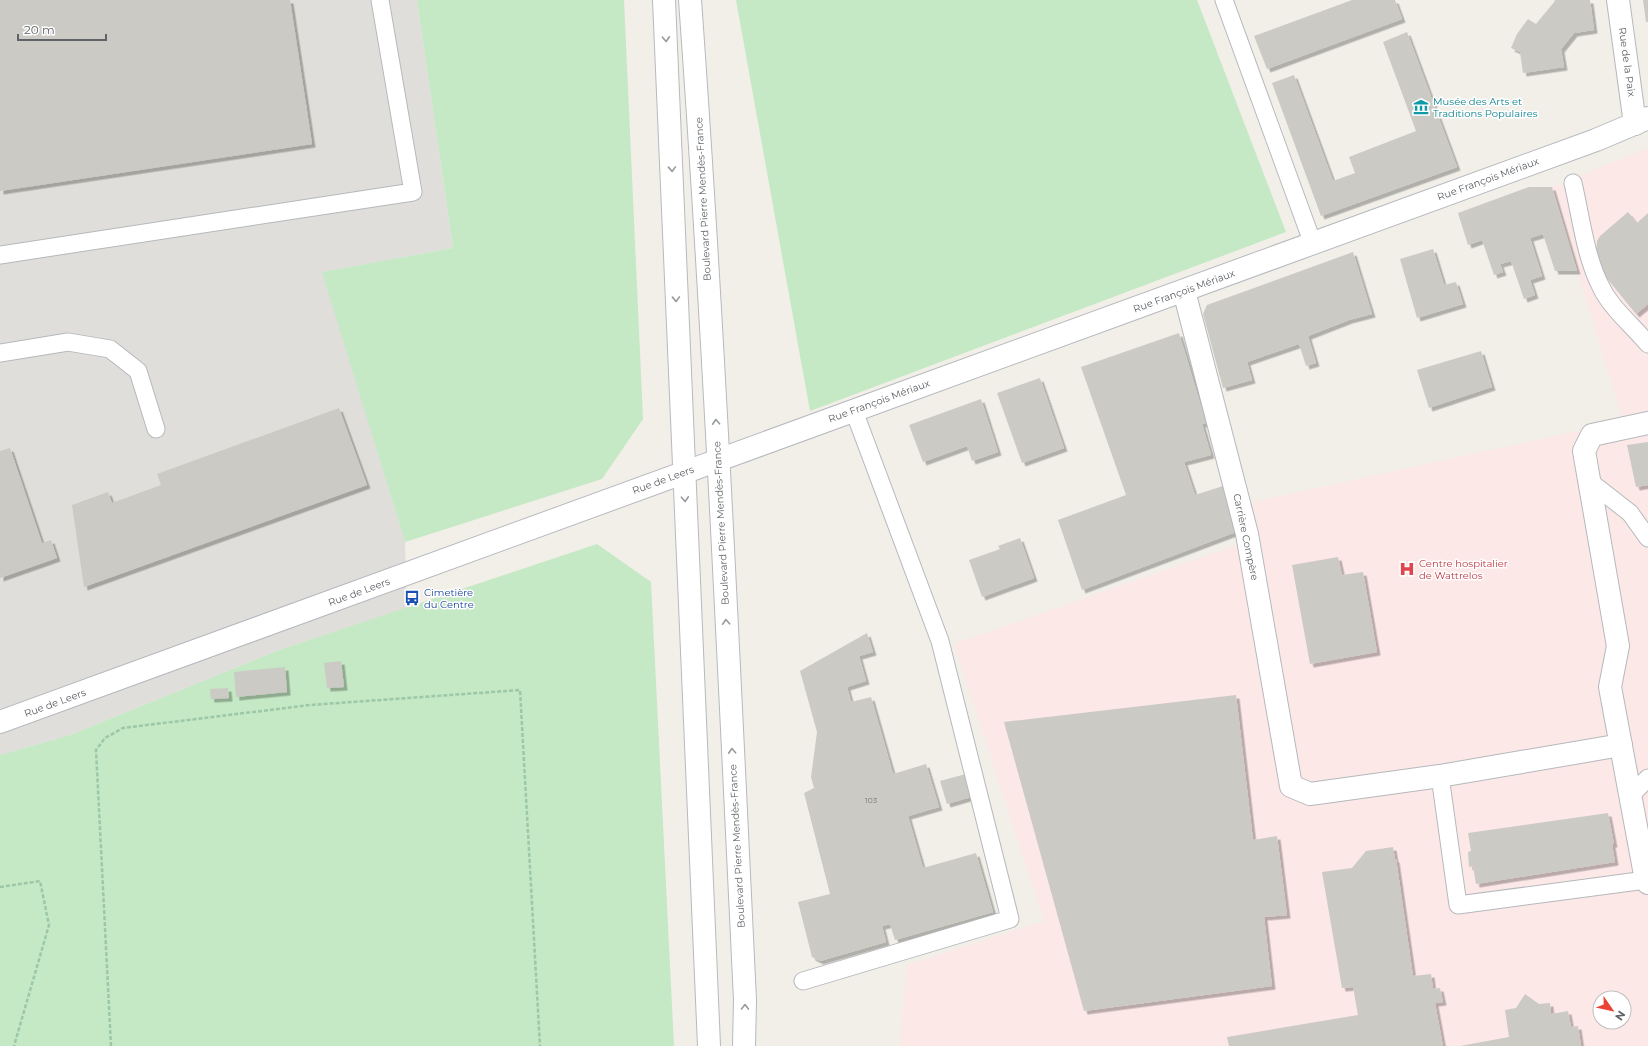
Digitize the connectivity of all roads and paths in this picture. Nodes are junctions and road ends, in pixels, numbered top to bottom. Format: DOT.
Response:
graph roads {
  1 [pos="380,0"];
  2 [pos="664,0"];
  3 [pos="690,0"];
  4 [pos="1224,0"];
  5 [pos="1618,0"];
  6 [pos="1642,121"];
  7 [pos="1573,183"];
  8 [pos="1313,244"];
  9 [pos="0,255"];
  10 [pos="1184,291"];
  11 [pos="1648,344"];
  12 [pos="0,353"];
  13 [pos="854,411"];
  14 [pos="1648,423"];
  15 [pos="156,429"];
  16 [pos="718,460"];
  17 [pos="683,472"];
  18 [pos="1589,481"];
  19 [pos="1648,538"];
  20 [pos="0,722"];
  21 [pos="1621,745"];
  22 [pos="1440,776"];
  23 [pos="1648,778"];
  24 [pos="1630,796"];
  25 [pos="1647,881"];
  26 [pos="0,887"];
  27 [pos="803,981"];
  28 [pos="14,1046"];
  29 [pos="111,1046"];
  30 [pos="540,1046"];
  31 [pos="709,1046"];
  32 [pos="744,1046"];
  1 -- 9 [label="lane"];
  2 -- 17 [label="street, one-way"];
  16 -- 3 [label="street, Boulevard Pierre Mendès-France, one-way"];
  4 -- 8 [label="lane"];
  5 -- 6 [label="street, Rue de la Paix"];
  6 -- 8 [label="street, Rue François Mériaux"];
  7 -- 11 [label="lane"];
  8 -- 10 [label="street, Rue François Mériaux"];
  10 -- 13 [label="street, Rue François Mériaux"];
  10 -- 22 [label="street, Carrière Compère"];
  12 -- 15 [label="lane"];
  13 -- 16 [label="street, Rue François Mériaux"];
  13 -- 27 [label="lane"];
  14 -- 18 [label="street"];
  16 -- 17 [label="street, Rue de Leers"];
  32 -- 16 [label="street, Boulevard Pierre Mendès-France, one-way"];
  17 -- 20 [label="street, Rue de Leers"];
  17 -- 31 [label="street, one-way"];
  18 -- 19 [label="lane"];
  18 -- 21 [label="street"];
  21 -- 22 [label="street"];
  21 -- 24 [label="street"];
  22 -- 25 [label="lane"];
  23 -- 24 [label="lane"];
  24 -- 25 [label="street"];
  26 -- 28 [label="path"];
  29 -- 30 [label="path"];
}
